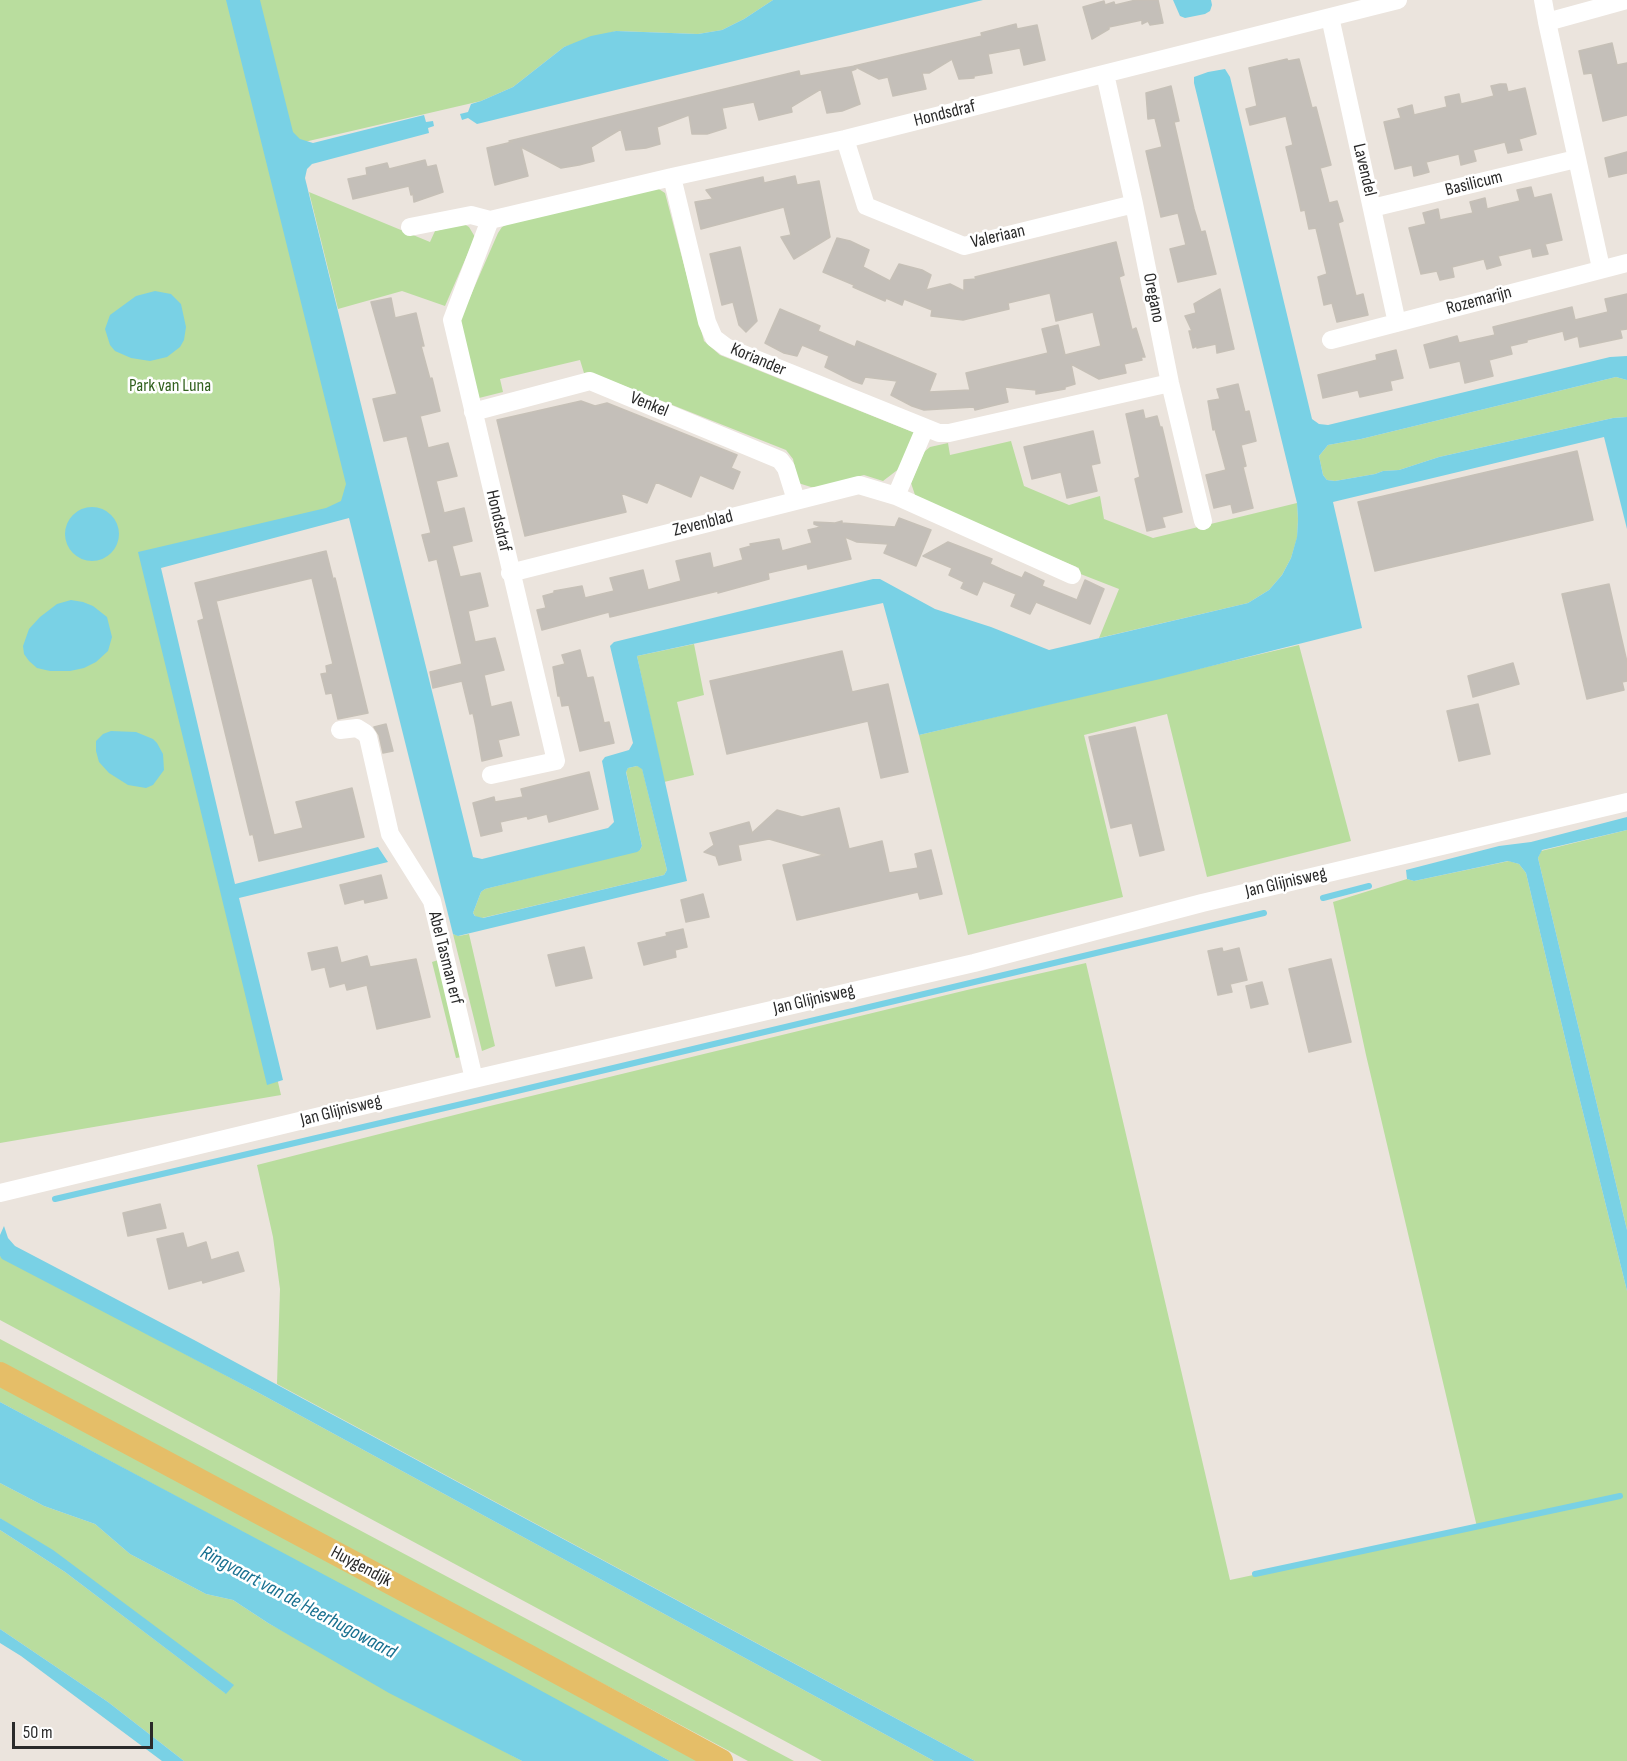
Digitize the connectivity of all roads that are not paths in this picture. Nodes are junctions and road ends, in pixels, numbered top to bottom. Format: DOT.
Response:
graph roads {
  1 [pos="1398,0"];
  2 [pos="1543,0"];
  3 [pos="1627,0"];
  4 [pos="1330,17"];
  5 [pos="1547,21"];
  6 [pos="1105,74"];
  7 [pos="845,139"];
  8 [pos="1576,159"];
  9 [pos="672,177"];
  10 [pos="1134,204"];
  11 [pos="1372,208"];
  12 [pos="490,220"];
  13 [pos="411,227"];
  14 [pos="1627,262"];
  15 [pos="1601,268"];
  16 [pos="1396,323"];
  17 [pos="1331,340"];
  18 [pos="1170,383"];
  19 [pos="473,412"];
  20 [pos="925,428"];
  21 [pos="896,496"];
  22 [pos="796,500"];
  23 [pos="1203,521"];
  24 [pos="510,573"];
  25 [pos="1072,575"];
  26 [pos="340,730"];
  27 [pos="491,775"];
  28 [pos="1627,802"];
  29 [pos="474,1079"];
  30 [pos="0,1193"];
  31 [pos="0,1374"];
  32 [pos="721,1761"];
  1 -- 4 [label="street, Hondsdraf"];
  2 -- 5 [label="street"];
  3 -- 5 [label="street"];
  4 -- 6 [label="street, Hondsdraf"];
  4 -- 11 [label="street, Lavendel"];
  5 -- 8 [label="street"];
  6 -- 7 [label="street, Hondsdraf"];
  6 -- 10 [label="street, Oregano"];
  7 -- 9 [label="street, Hondsdraf"];
  7 -- 10 [label="street, Valeriaan"];
  8 -- 11 [label="street, Basilicum"];
  8 -- 15 [label="street"];
  9 -- 12 [label="street, Hondsdraf"];
  9 -- 20 [label="street, Koriander"];
  10 -- 18 [label="street, Oregano"];
  11 -- 16 [label="street, Lavendel"];
  12 -- 13 [label="street, Hondsdraf"];
  12 -- 19 [label="street, Hondsdraf"];
  14 -- 15 [label="street, Rozemarijn"];
  15 -- 16 [label="street, Rozemarijn"];
  16 -- 17 [label="street, Rozemarijn"];
  18 -- 20 [label="street, Koriander"];
  18 -- 23 [label="street, Oregano"];
  19 -- 22 [label="street, Venkel"];
  19 -- 24 [label="street, Hondsdraf"];
  20 -- 21 [label="street"];
  21 -- 22 [label="street, Zevenblad"];
  21 -- 25 [label="street, Zevenblad"];
  22 -- 24 [label="street, Zevenblad"];
  24 -- 27 [label="street, Hondsdraf"];
  26 -- 29 [label="street, Abel Tasman erf"];
  28 -- 29 [label="street, Jan Glijnisweg"];
  29 -- 30 [label="street, Jan Glijnisweg"];
  31 -- 32 [label="main road, Huygendijk"];
}
